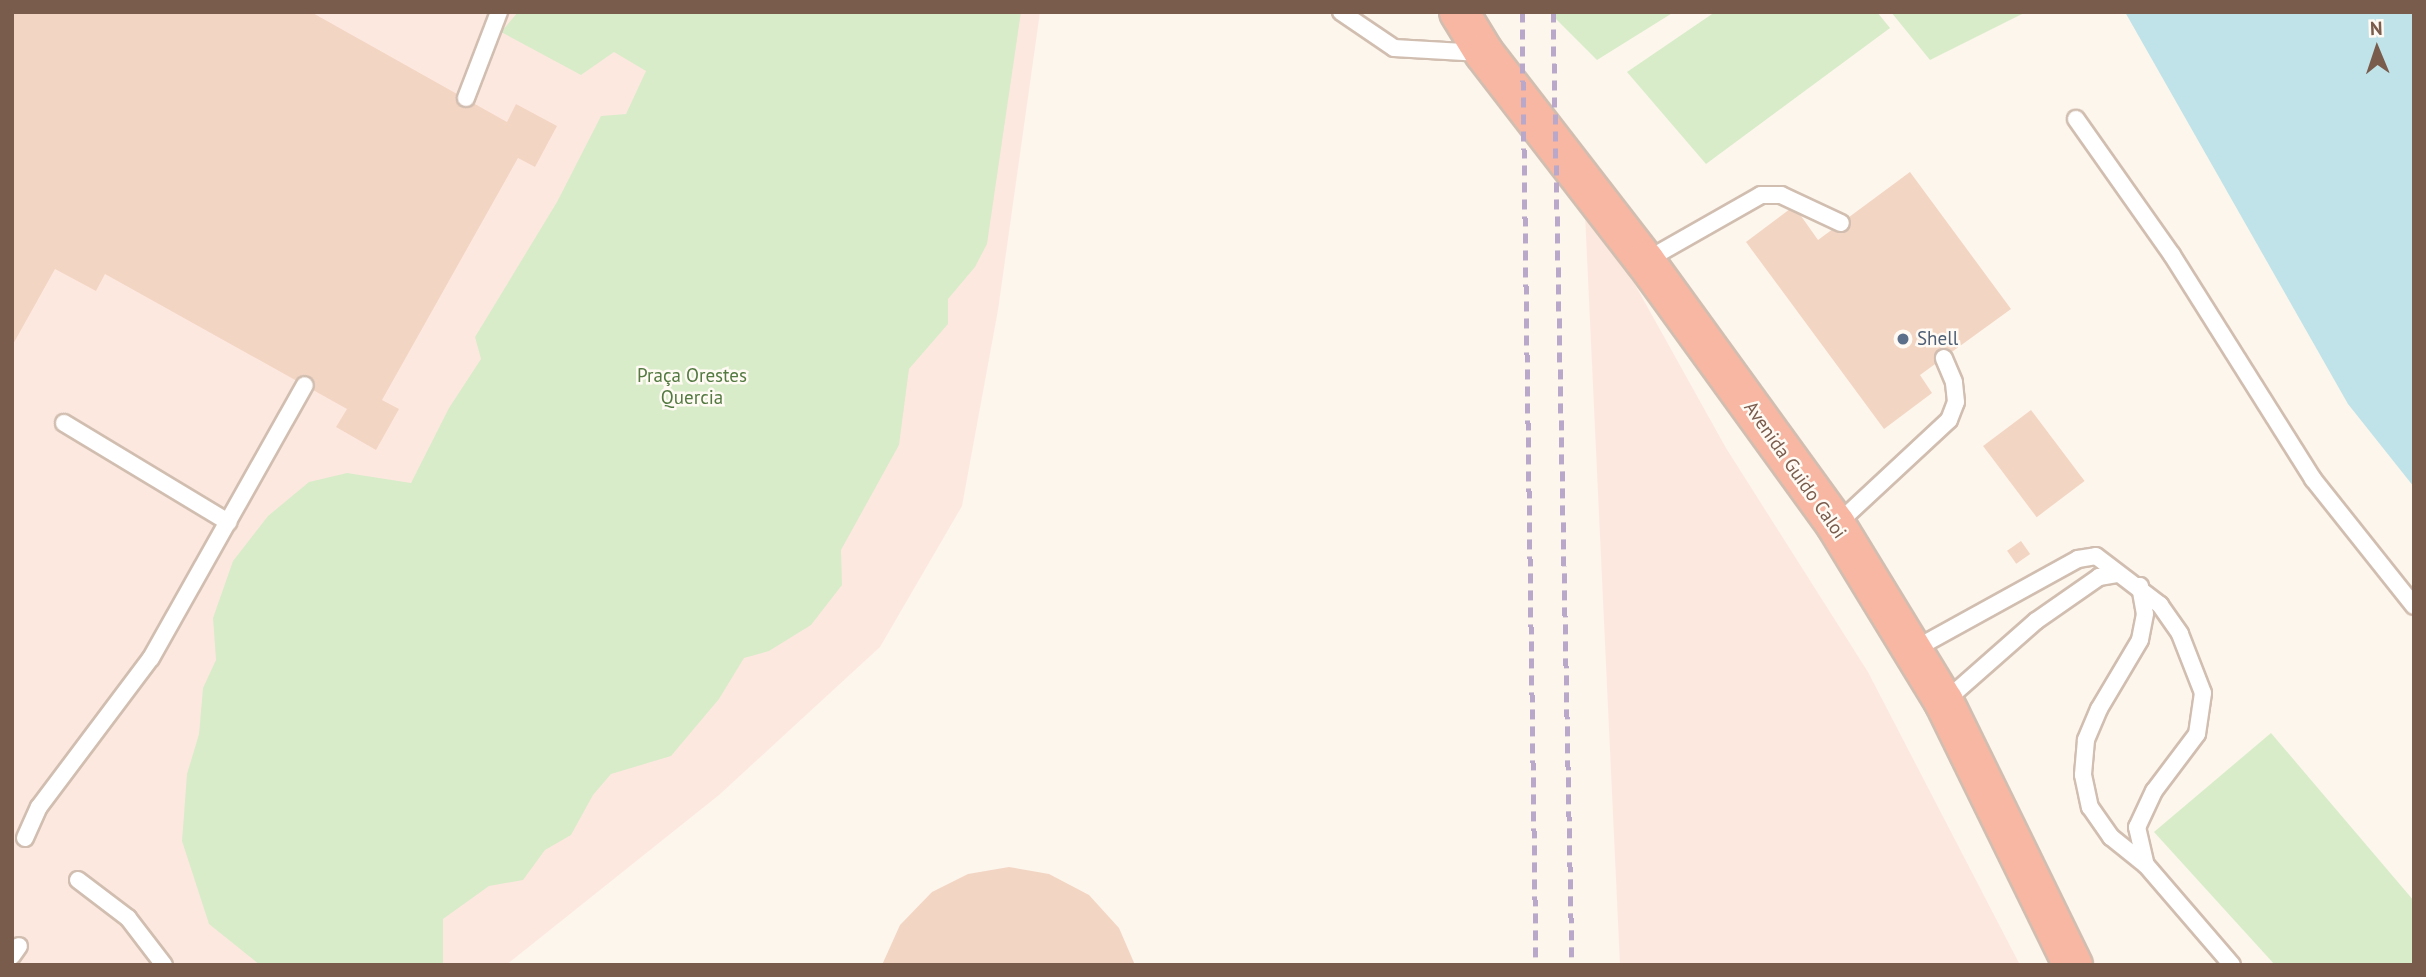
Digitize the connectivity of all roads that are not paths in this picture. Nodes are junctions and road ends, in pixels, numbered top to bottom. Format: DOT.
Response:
graph roads {
  1 [pos="499,12"];
  2 [pos="1340,12"];
  3 [pos="1459,12"];
  4 [pos="1484,53"];
  5 [pos="466,99"];
  6 [pos="2076,119"];
  7 [pos="1841,223"];
  8 [pos="1644,261"];
  9 [pos="1944,358"];
  10 [pos="305,385"];
  11 [pos="64,422"];
  12 [pos="228,522"];
  13 [pos="1836,524"];
  14 [pos="2116,574"];
  15 [pos="2140,586"];
  16 [pos="2414,606"];
  17 [pos="1913,650"];
  18 [pos="1944,702"];
  19 [pos="26,838"];
  20 [pos="2146,865"];
  21 [pos="78,880"];
  22 [pos="164,965"];
  23 [pos="2073,965"];
  24 [pos="2232,965"];
  1 -- 5 [label="lane"];
  2 -- 4 [label="lane"];
  3 -- 4 [label="highway, Avenida Guido Caloi"];
  4 -- 8 [label="highway, Avenida Guido Caloi"];
  6 -- 16 [label="lane"];
  7 -- 8 [label="lane"];
  8 -- 13 [label="highway, Avenida Guido Caloi"];
  9 -- 13 [label="lane"];
  10 -- 12 [label="lane"];
  11 -- 12 [label="lane"];
  12 -- 19 [label="lane"];
  13 -- 17 [label="highway, Avenida Guido Caloi"];
  14 -- 15 [label="lane"];
  14 -- 17 [label="lane"];
  14 -- 18 [label="lane"];
  15 -- 20 [label="lane"];
  15 -- 20 [label="lane"];
  17 -- 18 [label="highway, Avenida Guido Caloi"];
  18 -- 23 [label="highway, Avenida Guido Caloi"];
  20 -- 24 [label="lane"];
  21 -- 22 [label="lane"];
}
